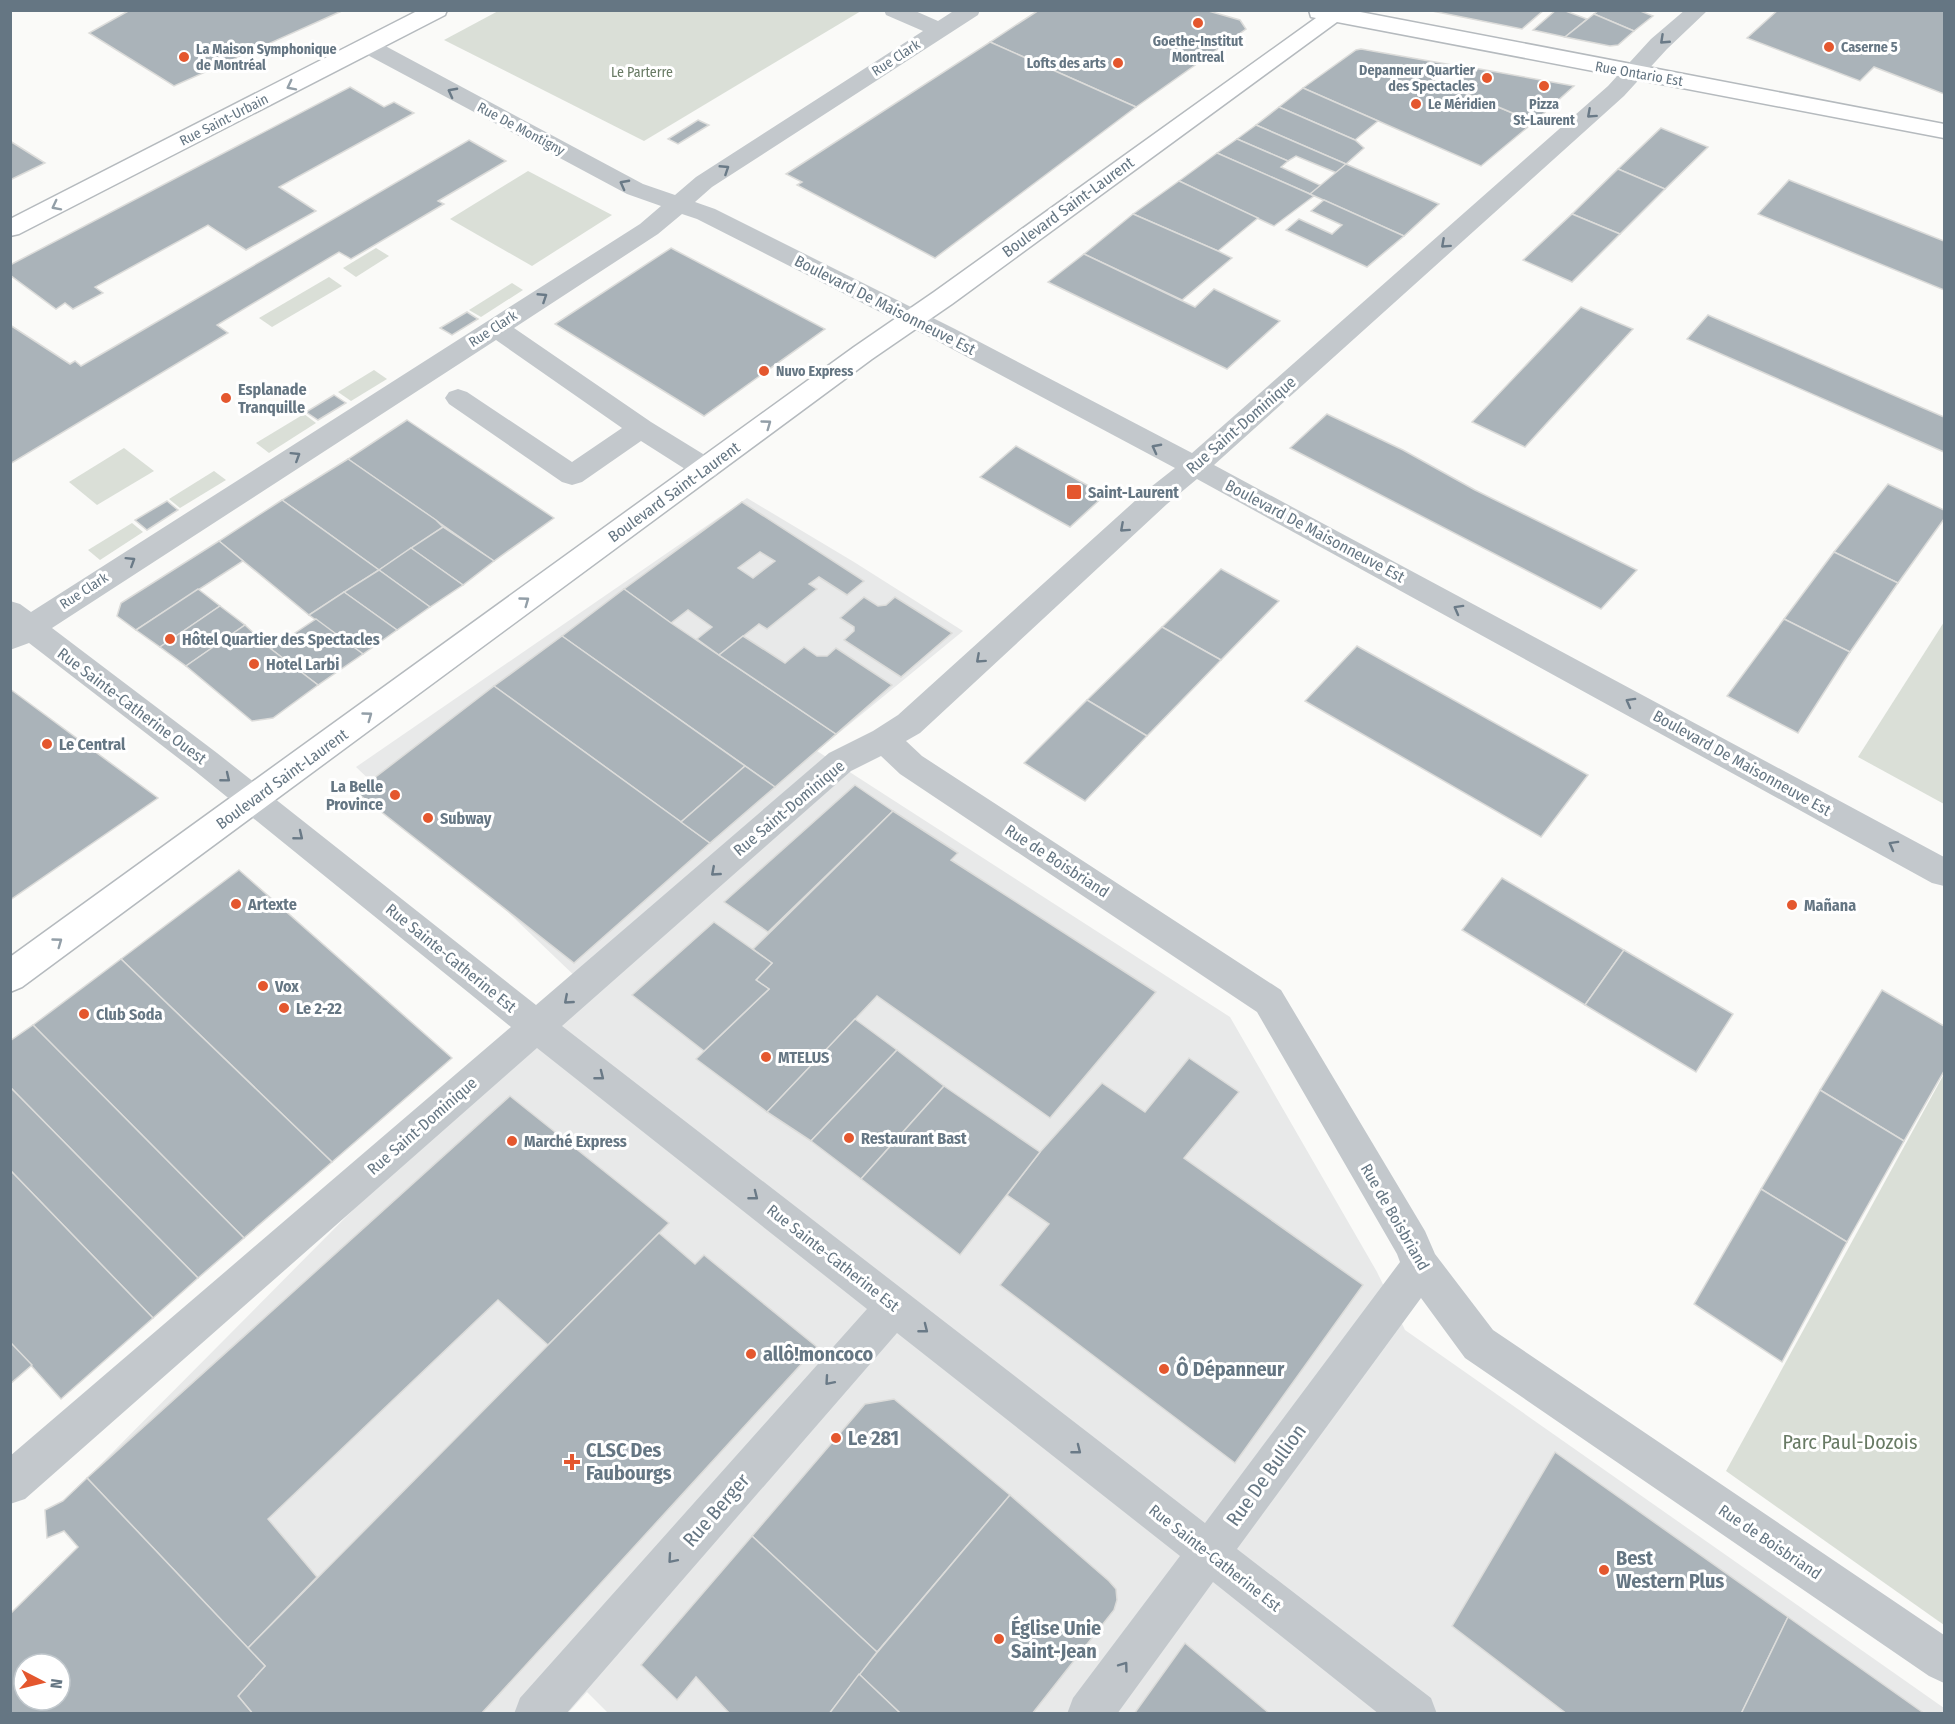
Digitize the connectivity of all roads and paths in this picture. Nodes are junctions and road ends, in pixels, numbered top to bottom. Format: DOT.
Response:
graph roads {
  1 [pos="436,10"];
  2 [pos="894,10"];
  3 [pos="970,10"];
  4 [pos="1698,10"];
  5 [pos="1328,12"];
  6 [pos="939,30"];
  7 [pos="368,46"];
  8 [pos="1633,73"];
  9 [pos="1944,131"];
  10 [pos="679,204"];
  11 [pos="10,229"];
  12 [pos="913,319"];
  13 [pos="495,327"];
  14 [pos="458,398"];
  15 [pos="641,428"];
  16 [pos="1194,467"];
  17 [pos="706,469"];
  18 [pos="17,627"];
  19 [pos="884,740"];
  20 [pos="253,800"];
  21 [pos="1944,873"];
  22 [pos="10,977"];
  23 [pos="537,1027"];
  24 [pos="1421,1266"];
  25 [pos="896,1306"];
  26 [pos="10,1484"];
  27 [pos="1208,1554"];
  28 [pos="1944,1661"];
  29 [pos="536,1713"];
  30 [pos="1089,1713"];
  31 [pos="1415,1713"];
  1 -- 7 [label="main road, Rue Saint-Urbain"];
  2 -- 6 [label="street"];
  3 -- 6 [label="street, Rue Clark"];
  4 -- 8 [label="street, Rue Saint-Dominique, one-way"];
  5 -- 8 [label="main road, Rue Ontario Est"];
  5 -- 12 [label="main road, Boulevard Saint-Laurent"];
  10 -- 6 [label="street, Rue Clark, one-way"];
  10 -- 7 [label="street, Rue De Montigny, one-way"];
  7 -- 11 [label="main road, Rue Saint-Urbain, one-way"];
  8 -- 9 [label="main road, Rue Ontario Est"];
  8 -- 16 [label="street, Rue Saint-Dominique, one-way"];
  10 -- 12 [label="street, Boulevard De Maisonneuve Est"];
  13 -- 10 [label="street, Rue Clark, one-way"];
  16 -- 12 [label="street, Boulevard De Maisonneuve Est, one-way"];
  17 -- 12 [label="main road, Boulevard Saint-Laurent, one-way"];
  13 -- 15 [label="street"];
  18 -- 13 [label="street, Rue Clark, one-way"];
  14 -- 15 [label="street"];
  15 -- 17 [label="street"];
  16 -- 19 [label="street, Rue Saint-Dominique, one-way"];
  21 -- 16 [label="street, Boulevard De Maisonneuve Est, one-way"];
  20 -- 17 [label="main road, Boulevard Saint-Laurent, one-way"];
  18 -- 20 [label="street, Rue Sainte-Catherine Ouest, one-way"];
  19 -- 23 [label="street, Rue Saint-Dominique, one-way"];
  19 -- 24 [label="street, Rue de Boisbriand"];
  22 -- 20 [label="main road, Boulevard Saint-Laurent, one-way"];
  20 -- 23 [label="street, Rue Sainte-Catherine Est, one-way"];
  23 -- 25 [label="street, Rue Sainte-Catherine Est, one-way"];
  23 -- 26 [label="street, Rue Saint-Dominique"];
  24 -- 27 [label="street, Rue De Bullion"];
  24 -- 28 [label="street, Rue de Boisbriand"];
  25 -- 27 [label="street, Rue Sainte-Catherine Est, one-way"];
  25 -- 29 [label="street, Rue Berger, one-way"];
  30 -- 27 [label="street, Rue De Bullion, one-way"];
  27 -- 31 [label="street, Rue Sainte-Catherine Est"];
}
